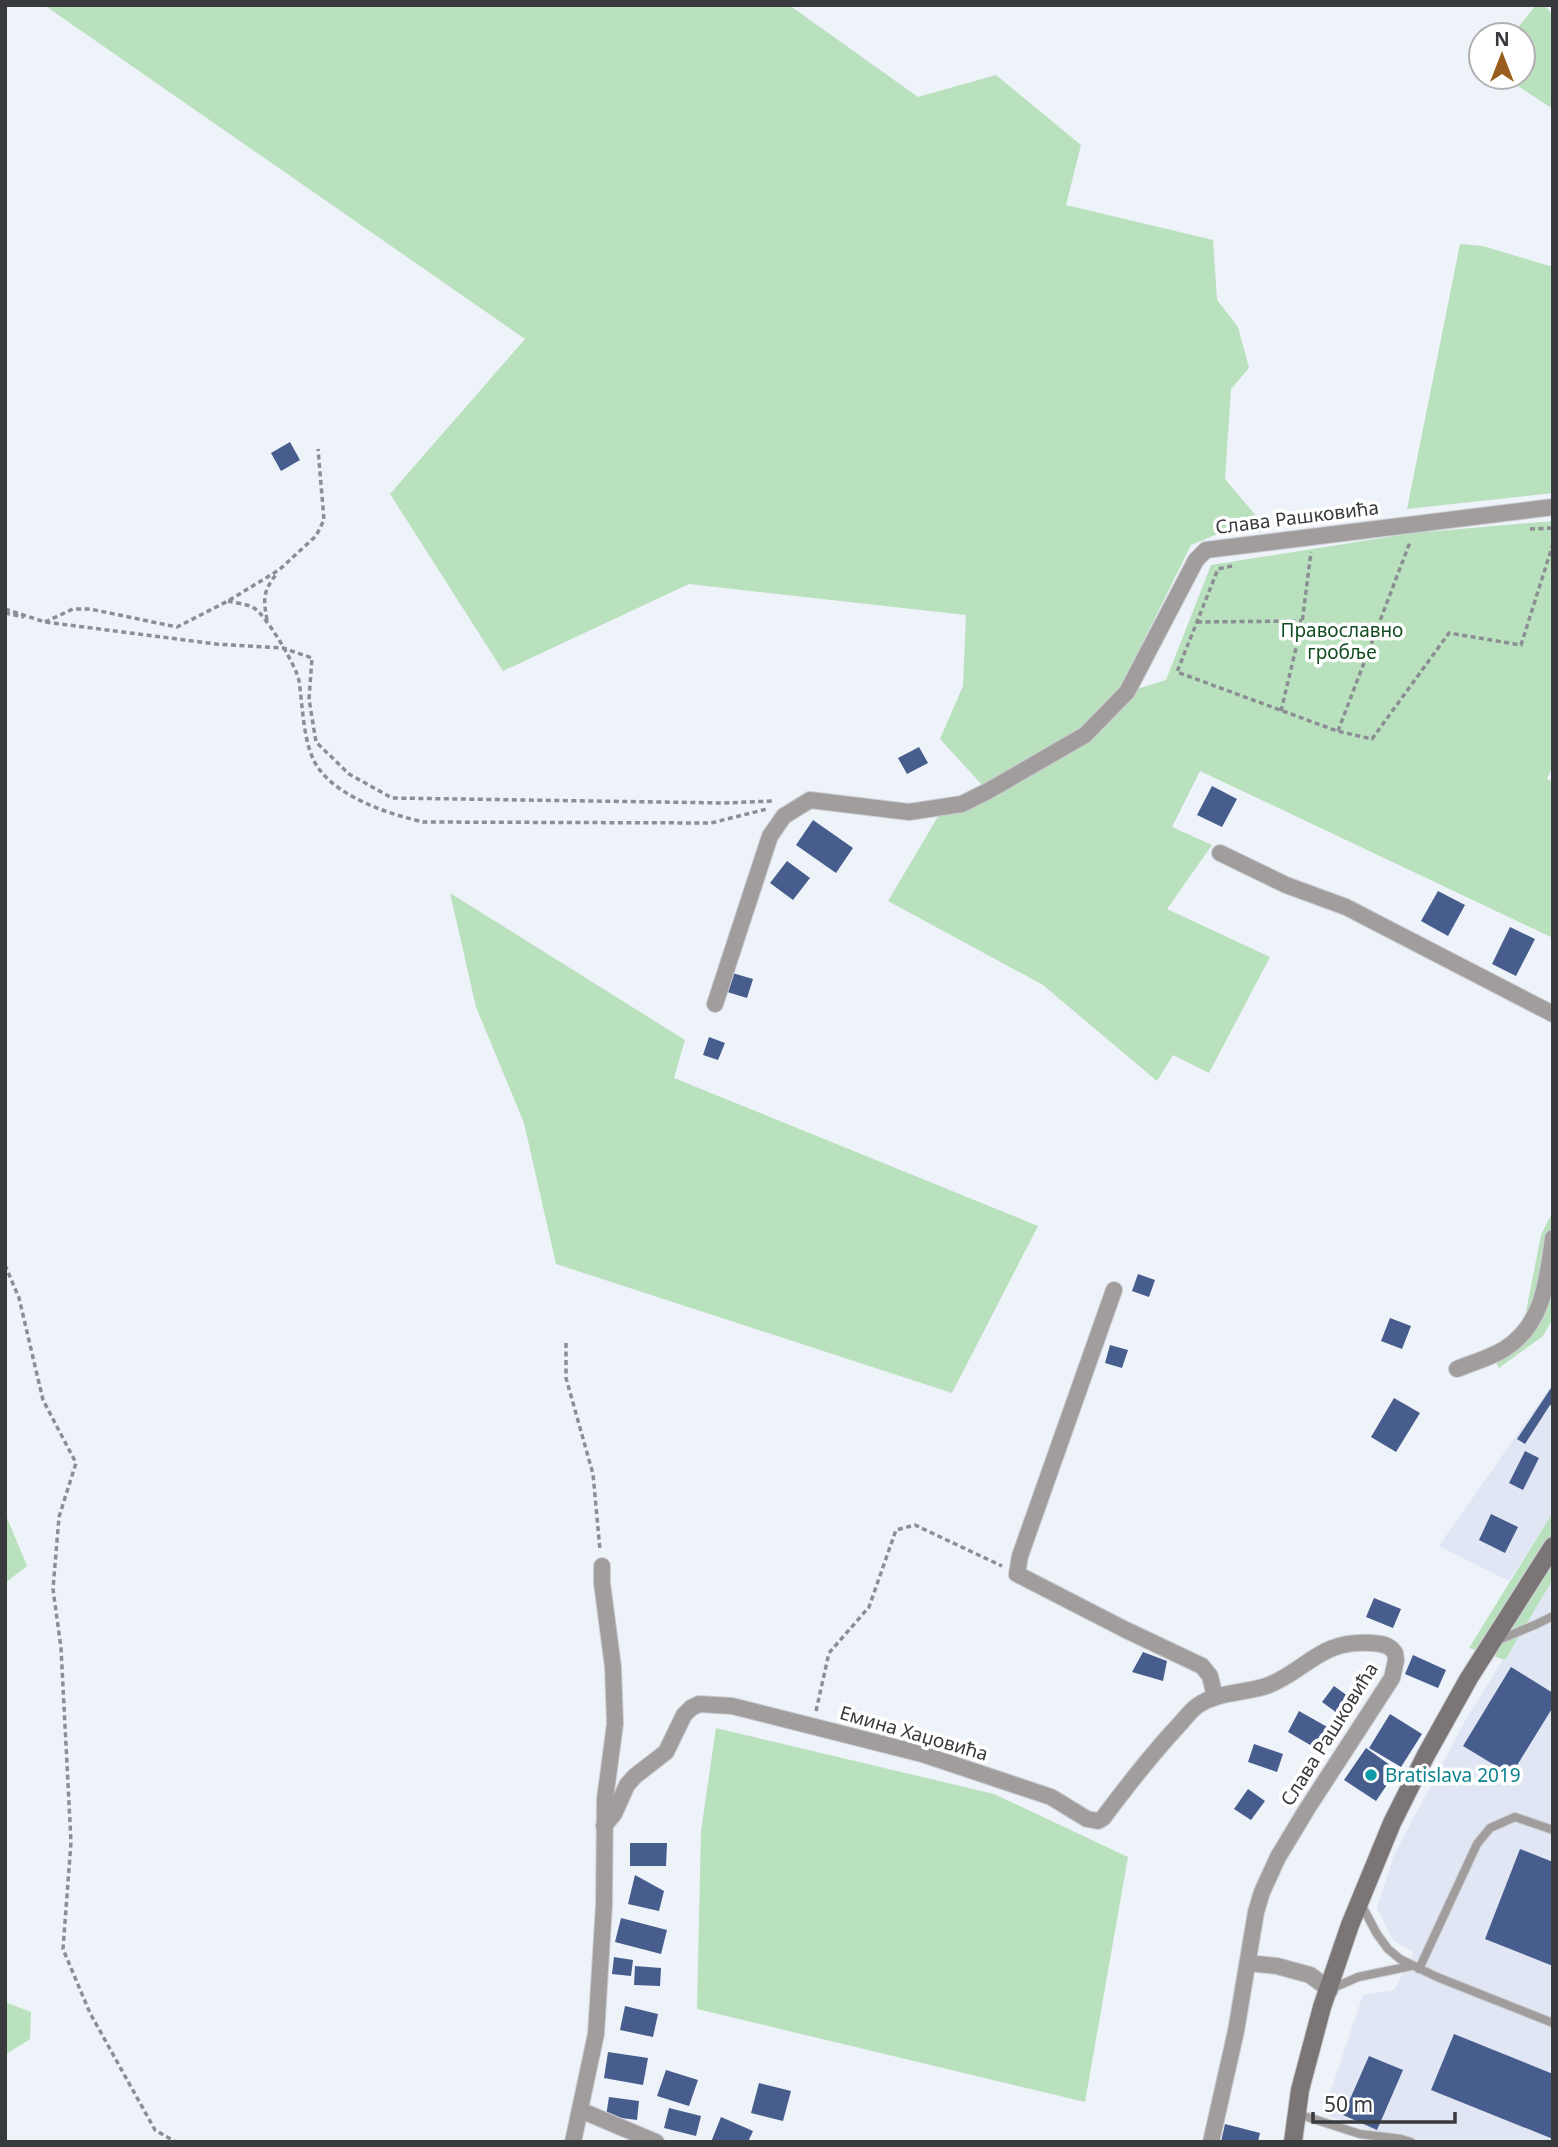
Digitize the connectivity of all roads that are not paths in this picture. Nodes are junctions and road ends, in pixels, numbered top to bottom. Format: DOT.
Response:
graph roads {
  1 [pos="1553,507"];
  2 [pos="1220,853"];
  3 [pos="715,1004"];
  4 [pos="1553,1014"];
  5 [pos="1553,1238"];
  6 [pos="1114,1290"];
  7 [pos="1457,1369"];
  8 [pos="1553,1546"];
  9 [pos="602,1566"];
  10 [pos="1553,1616"];
  11 [pos="1490,1643"];
  12 [pos="1233,1692"];
  13 [pos="1215,1698"];
  14 [pos="604,1826"];
  15 [pos="1553,1830"];
  16 [pos="1360,1902"];
  17 [pos="1248,1963"];
  18 [pos="1415,1967"];
  19 [pos="1329,1990"];
  20 [pos="1553,2024"];
  21 [pos="580,2109"];
  22 [pos="1295,2113"];
  23 [pos="573,2142"];
  24 [pos="656,2142"];
  25 [pos="1211,2142"];
  26 [pos="1293,2142"];
  27 [pos="1411,2142"];
  1 -- 3 [label="street, Слава Рашковића"];
  2 -- 4 [label="street"];
  5 -- 7 [label="street"];
  6 -- 13 [label="street"];
  8 -- 11 [label="main road"];
  9 -- 14 [label="street"];
  10 -- 11 [label="lane"];
  11 -- 16 [label="main road"];
  12 -- 13 [label="street, Емина Хаџовића"];
  12 -- 17 [label="street, Слава Рашковића"];
  13 -- 14 [label="street, Емина Хаџовића"];
  14 -- 21 [label="street"];
  15 -- 18 [label="lane"];
  16 -- 18 [label="lane"];
  16 -- 19 [label="main road"];
  17 -- 19 [label="street"];
  17 -- 25 [label="street, Слава Рашковића"];
  18 -- 19 [label="lane"];
  18 -- 20 [label="lane"];
  19 -- 22 [label="main road"];
  21 -- 23 [label="street"];
  21 -- 24 [label="street"];
  22 -- 26 [label="main road"];
  22 -- 27 [label="lane"];
}
